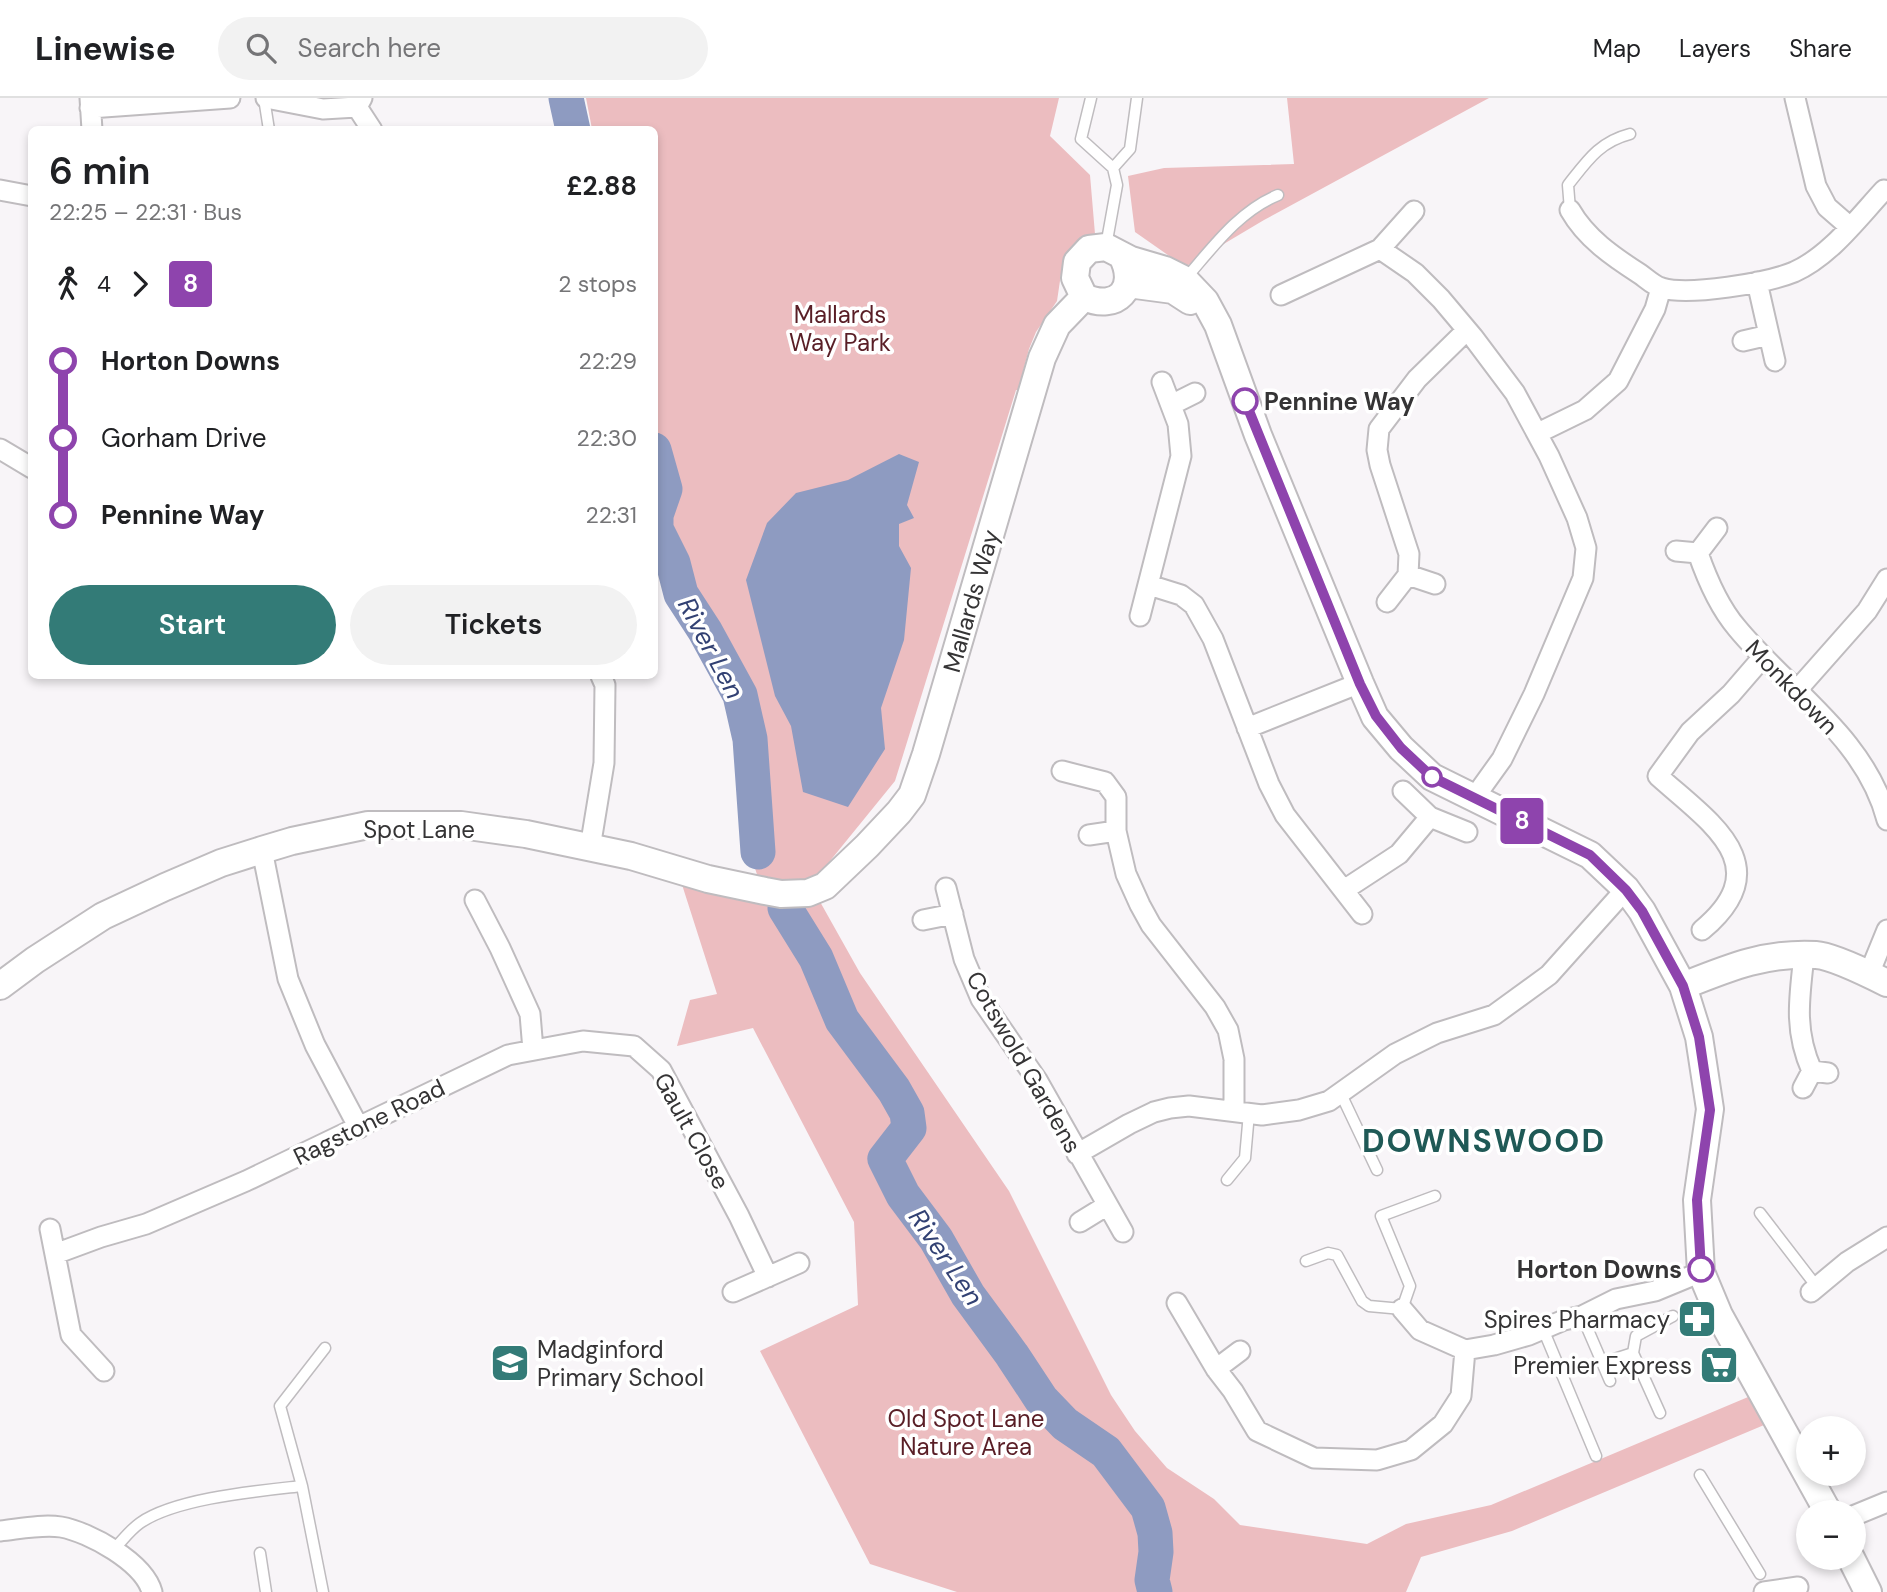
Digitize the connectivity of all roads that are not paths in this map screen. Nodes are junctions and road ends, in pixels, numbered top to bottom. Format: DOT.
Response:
graph roads {
  1 [pos="230,98"];
  2 [pos="265,98"];
  3 [pos="1091,98"];
  4 [pos="1137,98"];
  5 [pos="1795,98"];
  6 [pos="90,103"];
  7 [pos="360,103"];
  8 [pos="92,126"];
  9 [pos="268,126"];
  10 [pos="370,126"];
  11 [pos="1630,134"];
  12 [pos="1113,168"];
  13 [pos="0,190"];
  14 [pos="1884,190"];
  15 [pos="28,195"];
  16 [pos="1278,195"];
  17 [pos="1570,210"];
  18 [pos="1414,211"];
  19 [pos="1850,226"];
  20 [pos="1380,249"];
  21 [pos="1114,251"];
  22 [pos="1185,280"];
  23 [pos="1757,282"];
  24 [pos="1128,284"];
  25 [pos="1661,288"];
  26 [pos="1280,295"];
  27 [pos="1084,297"];
  28 [pos="1218,325"];
  29 [pos="1466,330"];
  30 [pos="1769,335"];
  31 [pos="1743,341"];
  32 [pos="1775,361"];
  33 [pos="1162,382"];
  34 [pos="1195,393"];
  35 [pos="1172,404"];
  36 [pos="1538,433"];
  37 [pos="0,449"];
  38 [pos="28,466"];
  39 [pos="1717,528"];
  40 [pos="1676,551"];
  41 [pos="1698,553"];
  42 [pos="1408,575"];
  43 [pos="1887,579"];
  44 [pos="1434,584"];
  45 [pos="1149,585"];
  46 [pos="1387,601"];
  47 [pos="1140,616"];
  48 [pos="1763,657"];
  49 [pos="602,679"];
  50 [pos="1360,684"];
  51 [pos="1798,689"];
  52 [pos="1247,728"];
  53 [pos="1062,771"];
  54 [pos="1403,791"];
  55 [pos="1474,798"];
  56 [pos="1430,817"];
  57 [pos="1887,820"];
  58 [pos="1116,831"];
  59 [pos="1467,832"];
  60 [pos="1089,835"];
  61 [pos="590,848"];
  62 [pos="262,850"];
  63 [pos="825,886"];
  64 [pos="947,888"];
  65 [pos="1344,890"];
  66 [pos="1626,890"];
  67 [pos="475,900"];
  68 [pos="953,914"];
  69 [pos="1362,914"];
  70 [pos="923,920"];
  71 [pos="1702,930"];
  72 [pos="1887,930"];
  73 [pos="1804,956"];
  74 [pos="1878,978"];
  75 [pos="0,986"];
  76 [pos="1683,986"];
  77 [pos="533,1050"];
  78 [pos="1814,1078"];
  79 [pos="1340,1092"];
  80 [pos="1242,1111"];
  81 [pos="359,1128"];
  82 [pos="1077,1154"];
  83 [pos="1377,1170"];
  84 [pos="1227,1180"];
  85 [pos="1435,1196"];
  86 [pos="1107,1206"];
  87 [pos="1760,1213"];
  88 [pos="1080,1222"];
  89 [pos="50,1229"];
  90 [pos="1123,1233"];
  91 [pos="1887,1237"];
  92 [pos="55,1254"];
  93 [pos="1306,1261"];
  94 [pos="799,1263"];
  95 [pos="1701,1272"];
  96 [pos="768,1277"];
  97 [pos="1814,1289"];
  98 [pos="733,1292"];
  99 [pos="1177,1303"];
  100 [pos="1402,1309"];
  101 [pos="1582,1316"];
  102 [pos="1673,1316"];
  103 [pos="1543,1329"];
  104 [pos="325,1348"];
  105 [pos="1465,1350"];
  106 [pos="1240,1351"];
  107 [pos="1633,1353"];
  108 [pos="1602,1363"];
  109 [pos="1216,1370"];
  110 [pos="104,1371"];
  111 [pos="1610,1381"];
  112 [pos="1660,1413"];
  113 [pos="1596,1456"];
  114 [pos="1700,1475"];
  115 [pos="302,1486"];
  116 [pos="1821,1500"];
  117 [pos="1887,1502"];
  118 [pos="1866,1511"];
  119 [pos="0,1531"];
  120 [pos="113,1550"];
  121 [pos="260,1553"];
  122 [pos="1857,1570"];
  123 [pos="1762,1586"];
  124 [pos="1798,1587"];
  125 [pos="152,1592"];
  126 [pos="266,1592"];
  127 [pos="323,1592"];
  128 [pos="1868,1592"];
  1 -- 6 [label="street"];
  2 -- 7 [label="street"];
  2 -- 9 [label="lane"];
  3 -- 12 [label="lane"];
  4 -- 12 [label="lane"];
  5 -- 19 [label="street"];
  6 -- 8 [label="street"];
  7 -- 10 [label="street"];
  11 -- 17 [label="lane"];
  12 -- 21 [label="lane"];
  13 -- 15 [label="street"];
  14 -- 19 [label="street"];
  16 -- 22 [label="lane"];
  17 -- 25 [label="street"];
  18 -- 20 [label="street"];
  19 -- 23 [label="street"];
  20 -- 26 [label="street"];
  20 -- 29 [label="street"];
  21 -- 22 [label="street"];
  21 -- 24 [label="street"];
  21 -- 27 [label="street"];
  22 -- 28 [label="street"];
  23 -- 25 [label="street"];
  23 -- 30 [label="street"];
  24 -- 27 [label="street"];
  24 -- 28 [label="street"];
  25 -- 36 [label="street"];
  27 -- 63 [label="street, Mallards Way"];
  28 -- 50 [label="street"];
  29 -- 36 [label="street"];
  29 -- 42 [label="street"];
  30 -- 31 [label="street"];
  30 -- 32 [label="street"];
  33 -- 35 [label="street"];
  34 -- 35 [label="street"];
  35 -- 45 [label="street"];
  36 -- 55 [label="street"];
  37 -- 38 [label="street"];
  39 -- 41 [label="street"];
  40 -- 41 [label="street"];
  41 -- 48 [label="street, Monkdown"];
  42 -- 44 [label="street"];
  42 -- 46 [label="street"];
  43 -- 51 [label="street"];
  45 -- 47 [label="street"];
  45 -- 52 [label="street"];
  48 -- 51 [label="street, Monkdown"];
  48 -- 71 [label="street"];
  49 -- 61 [label="street"];
  50 -- 52 [label="street"];
  50 -- 55 [label="street"];
  51 -- 57 [label="street, Monkdown"];
  52 -- 65 [label="street"];
  53 -- 58 [label="street"];
  54 -- 56 [label="street"];
  55 -- 66 [label="street"];
  56 -- 59 [label="street"];
  56 -- 65 [label="street"];
  58 -- 60 [label="street"];
  58 -- 80 [label="street"];
  61 -- 62 [label="street, Spot Lane"];
  61 -- 63 [label="street, Spot Lane"];
  62 -- 75 [label="street, Spot Lane"];
  62 -- 81 [label="street"];
  64 -- 68 [label="street, Cotswold Gardens"];
  65 -- 69 [label="street"];
  66 -- 76 [label="street"];
  66 -- 79 [label="street"];
  67 -- 77 [label="street"];
  68 -- 70 [label="street"];
  68 -- 82 [label="street, Cotswold Gardens"];
  72 -- 74 [label="street"];
  73 -- 74 [label="street"];
  73 -- 76 [label="street"];
  73 -- 78 [label="street"];
  76 -- 95 [label="street"];
  77 -- 81 [label="street, Ragstone Road"];
  77 -- 96 [label="street, Gault Close"];
  79 -- 80 [label="street"];
  79 -- 83 [label="lane"];
  80 -- 82 [label="street"];
  80 -- 84 [label="lane"];
  81 -- 92 [label="street, Ragstone Road"];
  82 -- 86 [label="street, Cotswold Gardens"];
  85 -- 100 [label="lane"];
  86 -- 88 [label="street"];
  86 -- 90 [label="street, Cotswold Gardens"];
  87 -- 97 [label="lane"];
  89 -- 92 [label="street"];
  91 -- 97 [label="street"];
  92 -- 110 [label="street"];
  93 -- 100 [label="lane"];
  94 -- 96 [label="street"];
  95 -- 101 [label="street"];
  95 -- 116 [label="street"];
  96 -- 98 [label="street"];
  99 -- 109 [label="street"];
  100 -- 105 [label="street"];
  101 -- 103 [label="street"];
  101 -- 108 [label="lane"];
  102 -- 107 [label="lane"];
  103 -- 105 [label="street"];
  103 -- 113 [label="lane"];
  104 -- 115 [label="lane"];
  105 -- 109 [label="street"];
  106 -- 109 [label="street"];
  107 -- 108 [label="lane"];
  107 -- 112 [label="lane"];
  108 -- 111 [label="lane"];
  114 -- 123 [label="lane"];
  115 -- 120 [label="lane"];
  115 -- 127 [label="lane"];
  117 -- 118 [label="street"];
  119 -- 120 [label="street"];
  120 -- 125 [label="street"];
  121 -- 126 [label="lane"];
  122 -- 128 [label="street"];
  123 -- 124 [label="street"];
}
